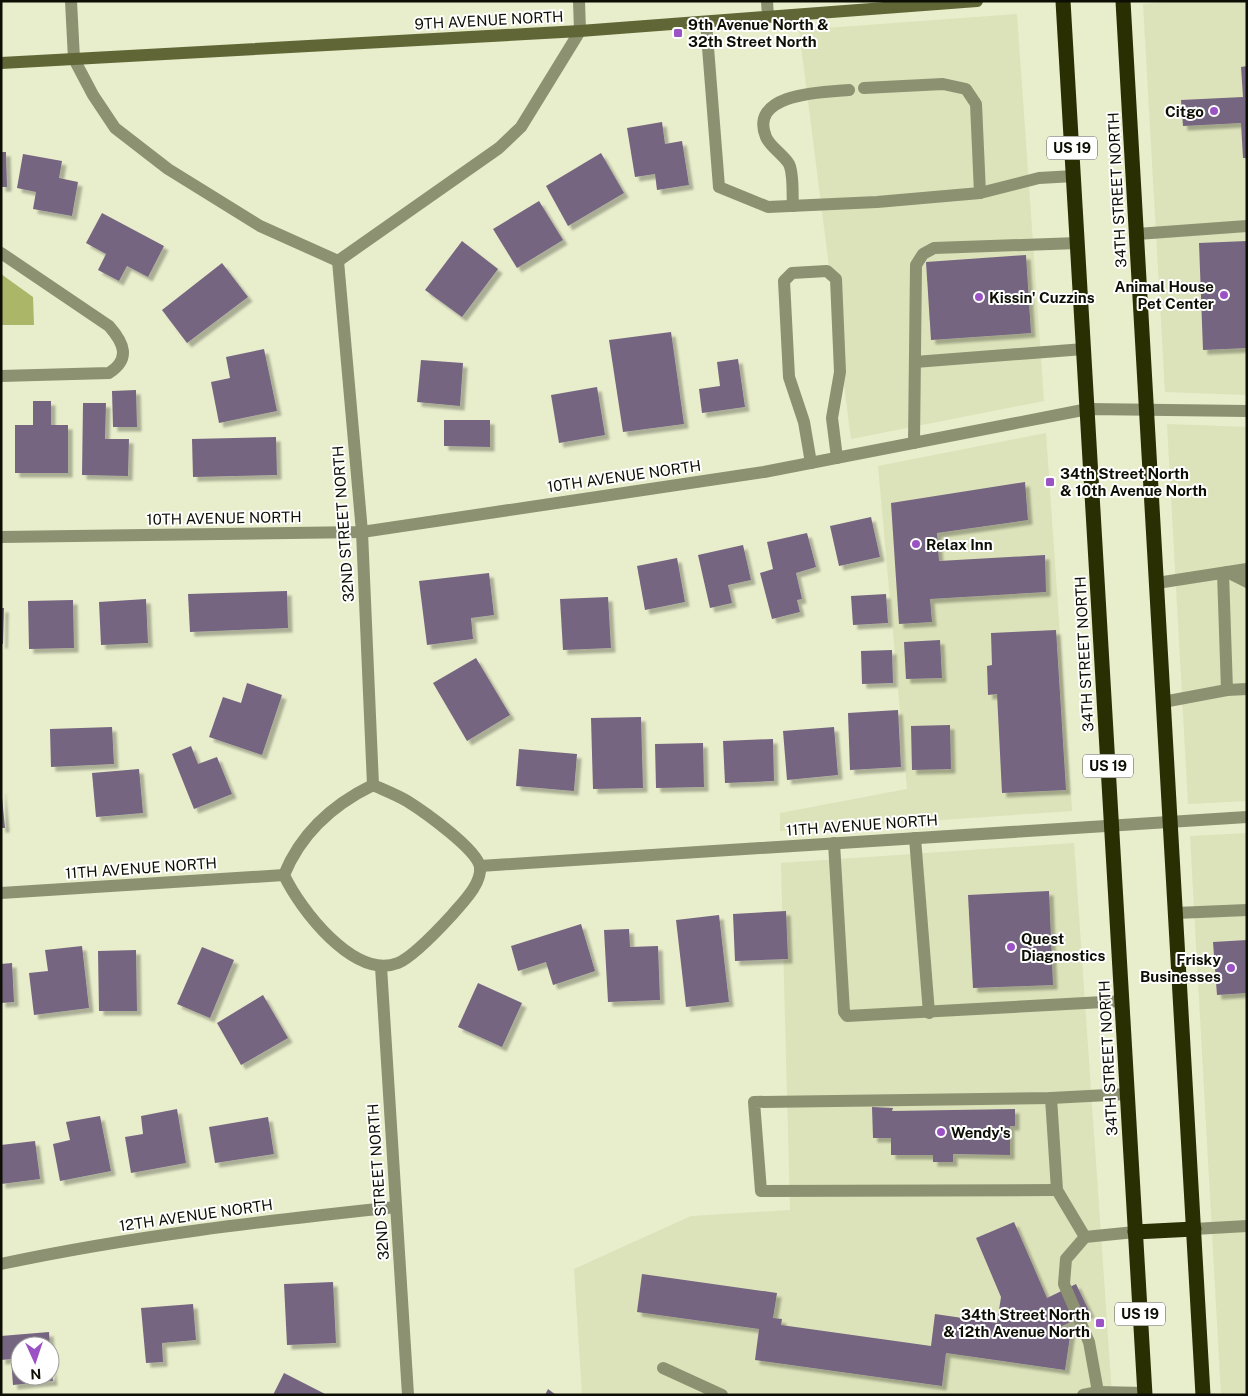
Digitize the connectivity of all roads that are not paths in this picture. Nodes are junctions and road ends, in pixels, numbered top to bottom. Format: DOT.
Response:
graph roads {
  1 [pos="71,1"];
  2 [pos="578,1"];
  3 [pos="767,1"];
  4 [pos="977,1"];
  5 [pos="1063,1"];
  6 [pos="1123,1"];
  7 [pos="838,6"];
  8 [pos="768,17"];
  9 [pos="706,22"];
  10 [pos="580,31"];
  11 [pos="74,59"];
  12 [pos="1,63"];
  13 [pos="864,88"];
  14 [pos="849,90"];
  15 [pos="1074,176"];
  16 [pos="980,193"];
  17 [pos="793,206"];
  18 [pos="1247,226"];
  19 [pos="1137,234"];
  20 [pos="1078,243"];
  21 [pos="1,253"];
  22 [pos="338,262"];
  23 [pos="1084,349"];
  24 [pos="915,362"];
  25 [pos="1,376"];
  26 [pos="1147,408"];
  27 [pos="1088,409"];
  28 [pos="1247,411"];
  29 [pos="914,443"];
  30 [pos="837,458"];
  31 [pos="811,463"];
  32 [pos="362,532"];
  33 [pos="1,537"];
  34 [pos="1247,569"];
  35 [pos="1225,573"];
  36 [pos="1247,582"];
  37 [pos="1157,583"];
  38 [pos="1247,689"];
  39 [pos="1227,690"];
  40 [pos="1163,702"];
  41 [pos="373,785"];
  42 [pos="1247,816"];
  43 [pos="1170,821"];
  44 [pos="1112,825"];
  45 [pos="915,838"];
  46 [pos="834,843"];
  47 [pos="480,866"];
  48 [pos="284,875"];
  49 [pos="1,893"];
  50 [pos="1247,910"];
  51 [pos="1176,913"];
  52 [pos="381,967"];
  53 [pos="1122,1001"];
  54 [pos="929,1013"];
  55 [pos="1127,1094"];
  56 [pos="1051,1098"];
  57 [pos="1057,1190"];
  58 [pos="396,1207"];
  59 [pos="1247,1226"];
  60 [pos="1194,1229"];
  61 [pos="1135,1232"];
  62 [pos="1085,1237"];
  63 [pos="1,1264"];
  64 [pos="663,1368"];
  65 [pos="1098,1392"];
  66 [pos="1145,1394"];
  67 [pos="408,1395"];
  68 [pos="722,1395"];
  69 [pos="1083,1395"];
  70 [pos="1203,1395"];
  1 -- 11 [label="street"];
  2 -- 10 [label="street"];
  3 -- 8 [label="street"];
  4 -- 7 [label="street, 9TH AVENUE NORTH"];
  5 -- 15 [label="highway, 34TH STREET NORTH / US 19"];
  6 -- 19 [label="highway, 34TH STREET NORTH"];
  7 -- 8 [label="street, 9TH AVENUE NORTH"];
  8 -- 9 [label="street, 9TH AVENUE NORTH"];
  9 -- 10 [label="street, 9TH AVENUE NORTH"];
  9 -- 17 [label="street"];
  10 -- 11 [label="street, 9TH AVENUE NORTH"];
  10 -- 22 [label="street"];
  11 -- 12 [label="street, 9TH AVENUE NORTH"];
  11 -- 22 [label="street"];
  13 -- 16 [label="street"];
  14 -- 17 [label="street"];
  15 -- 16 [label="street"];
  15 -- 20 [label="highway, 34TH STREET NORTH / US 19"];
  16 -- 17 [label="street"];
  18 -- 19 [label="street"];
  19 -- 26 [label="highway, 34TH STREET NORTH"];
  20 -- 23 [label="highway, 34TH STREET NORTH / US 19"];
  20 -- 24 [label="street"];
  21 -- 25 [label="street"];
  22 -- 32 [label="street, 32ND STREET NORTH"];
  23 -- 24 [label="street"];
  23 -- 27 [label="highway, 34TH STREET NORTH / US 19"];
  24 -- 29 [label="street"];
  26 -- 27 [label="street, 10TH AVENUE NORTH"];
  26 -- 28 [label="street, 10TH AVENUE NORTH"];
  26 -- 37 [label="highway, 34TH STREET NORTH"];
  27 -- 29 [label="street, 10TH AVENUE NORTH"];
  27 -- 44 [label="highway, 34TH STREET NORTH / US 19"];
  29 -- 30 [label="street, 10TH AVENUE NORTH"];
  30 -- 31 [label="street, 10TH AVENUE NORTH"];
  30 -- 31 [label="street"];
  31 -- 32 [label="street, 10TH AVENUE NORTH"];
  32 -- 33 [label="street, 10TH AVENUE NORTH"];
  32 -- 41 [label="street, 32ND STREET NORTH"];
  34 -- 35 [label="street"];
  35 -- 36 [label="street"];
  35 -- 37 [label="street"];
  35 -- 39 [label="street"];
  37 -- 40 [label="highway, 34TH STREET NORTH"];
  38 -- 39 [label="street"];
  39 -- 40 [label="street"];
  40 -- 43 [label="highway, 34TH STREET NORTH"];
  41 -- 47 [label="street"];
  41 -- 48 [label="street"];
  42 -- 43 [label="street, 11TH AVENUE NORTH"];
  43 -- 44 [label="street, 11TH AVENUE NORTH"];
  43 -- 51 [label="highway, 34TH STREET NORTH"];
  44 -- 45 [label="street, 11TH AVENUE NORTH"];
  44 -- 53 [label="highway, 34TH STREET NORTH / US 19"];
  45 -- 46 [label="street, 11TH AVENUE NORTH"];
  45 -- 54 [label="street"];
  46 -- 47 [label="street, 11TH AVENUE NORTH"];
  46 -- 54 [label="street"];
  47 -- 52 [label="street"];
  48 -- 49 [label="street, 11TH AVENUE NORTH"];
  48 -- 52 [label="street"];
  50 -- 51 [label="street"];
  51 -- 60 [label="highway, 34TH STREET NORTH"];
  52 -- 58 [label="street, 32ND STREET NORTH"];
  53 -- 54 [label="street"];
  53 -- 55 [label="highway, 34TH STREET NORTH / US 19"];
  55 -- 56 [label="street"];
  55 -- 61 [label="highway, 34TH STREET NORTH / US 19"];
  56 -- 57 [label="street"];
  56 -- 57 [label="street"];
  57 -- 62 [label="street"];
  58 -- 63 [label="street, 12TH AVENUE NORTH"];
  58 -- 67 [label="street, 32ND STREET NORTH"];
  59 -- 60 [label="street"];
  60 -- 61 [label="highway"];
  60 -- 70 [label="highway, 34TH STREET NORTH"];
  61 -- 62 [label="street"];
  61 -- 66 [label="highway, 34TH STREET NORTH / US 19"];
  62 -- 65 [label="street"];
  64 -- 68 [label="street"];
  65 -- 66 [label="street"];
  65 -- 69 [label="street"];
}
